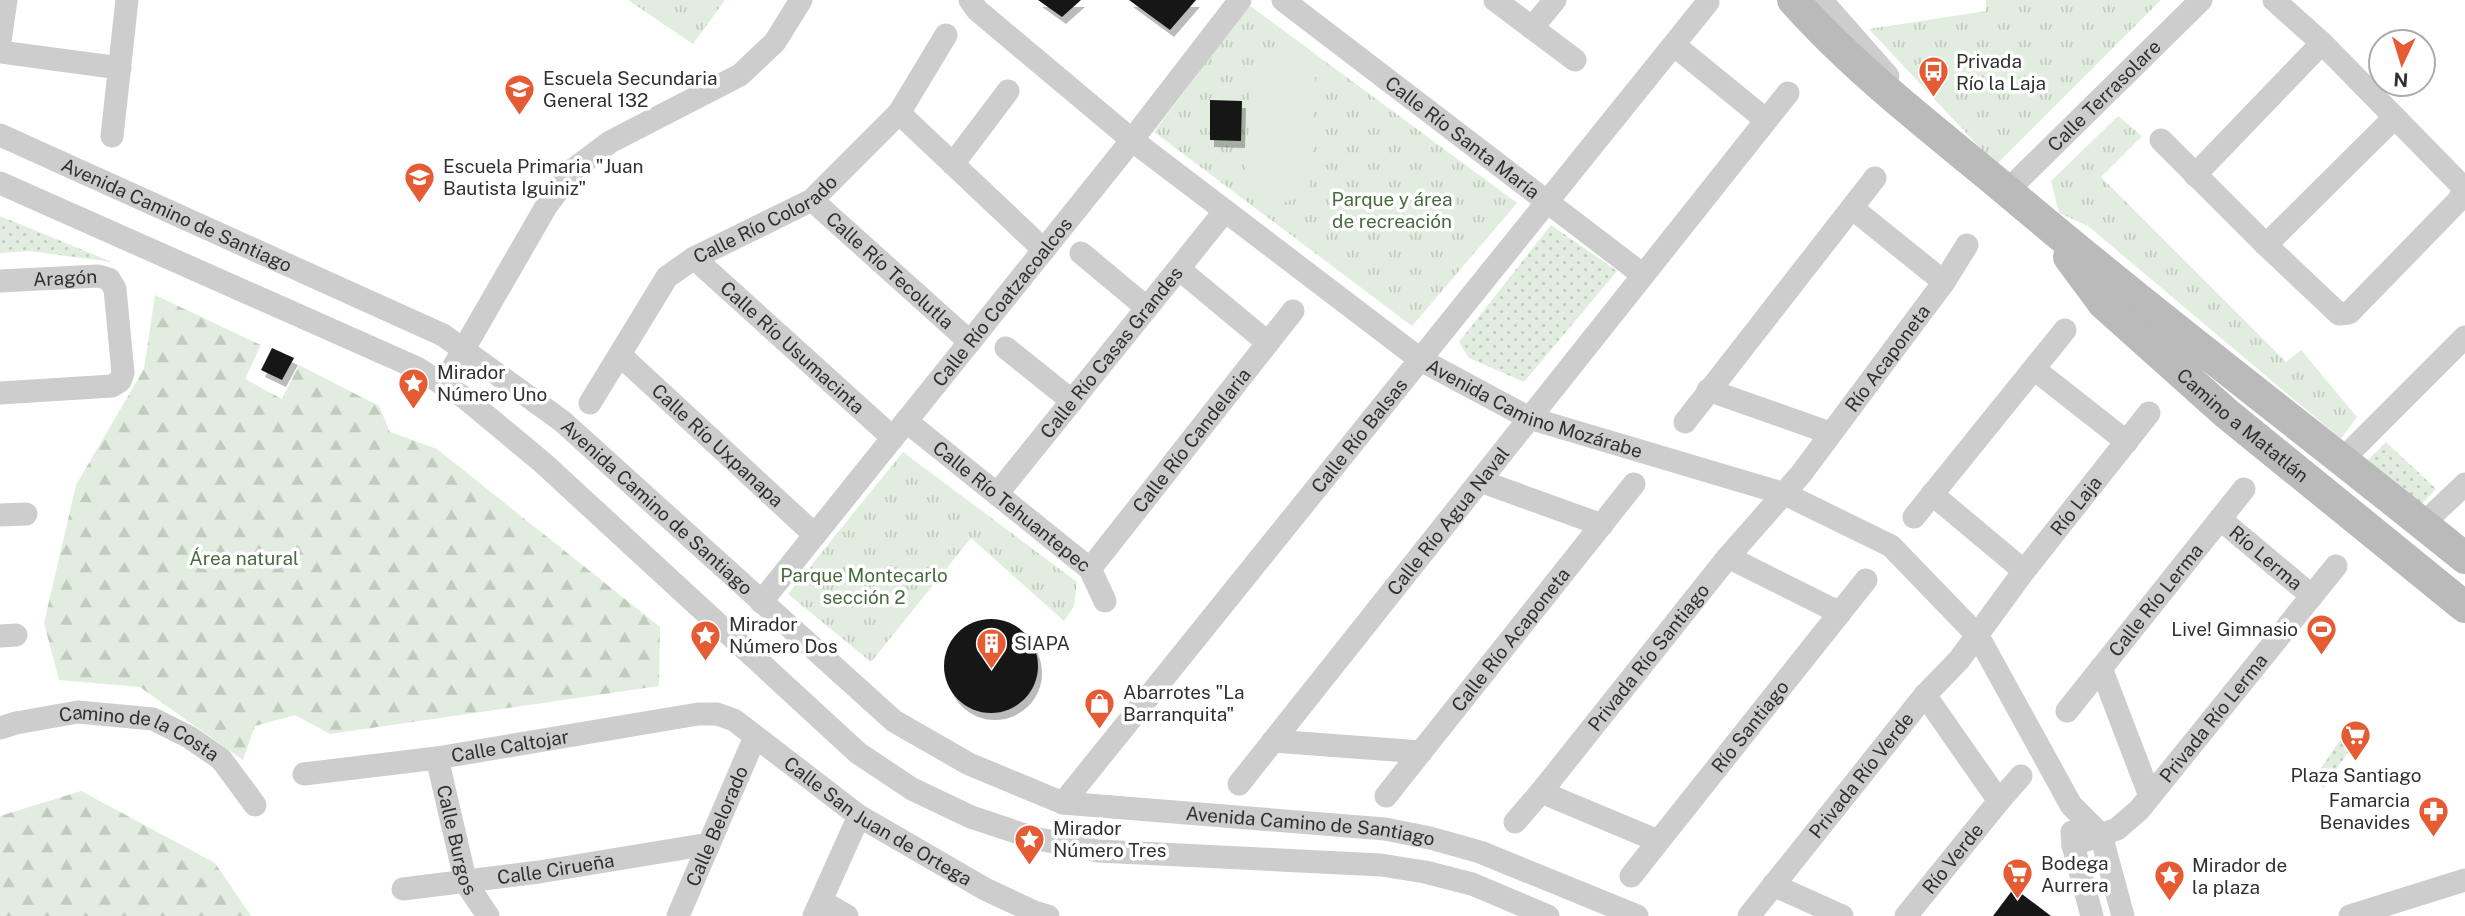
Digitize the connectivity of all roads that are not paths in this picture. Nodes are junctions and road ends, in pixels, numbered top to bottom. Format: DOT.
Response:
graph roads {
  1 [pos="6,0"];
  2 [pos="127,0"];
  3 [pos="801,0"];
  4 [pos="1240,0"];
  5 [pos="1283,0"];
  6 [pos="1494,0"];
  7 [pos="1555,0"];
  8 [pos="1793,0"];
  9 [pos="1821,0"];
  10 [pos="2201,0"];
  11 [pos="2274,0"];
  12 [pos="1708,2"];
  13 [pos="978,3"];
  14 [pos="1532,28"];
  15 [pos="946,35"];
  16 [pos="0,41"];
  17 [pos="2322,43"];
  18 [pos="1674,45"];
  19 [pos="0,52"];
  20 [pos="1575,60"];
  21 [pos="120,68"];
  22 [pos="1008,91"];
  23 [pos="1788,93"];
  24 [pos="899,113"];
  25 [pos="2395,117"];
  26 [pos="1766,120"];
  27 [pos="1935,132"];
  28 [pos="0,135"];
  29 [pos="112,136"];
  30 [pos="1132,140"];
  31 [pos="2161,140"];
  32 [pos="953,164"];
  33 [pos="2196,175"];
  34 [pos="1875,178"];
  35 [pos="0,183"];
  36 [pos="2007,191"];
  37 [pos="811,200"];
  38 [pos="1548,202"];
  39 [pos="1852,208"];
  40 [pos="1226,211"];
  41 [pos="2043,222"];
  42 [pos="1967,245"];
  43 [pos="2266,245"];
  44 [pos="1044,250"];
  45 [pos="1081,253"];
  46 [pos="694,258"];
  47 [pos="1179,269"];
  48 [pos="1643,275"];
  49 [pos="0,281"];
  50 [pos="1944,282"];
  51 [pos="1147,308"];
  52 [pos="1293,312"];
  53 [pos="2066,330"];
  54 [pos="2465,337"];
  55 [pos="970,342"];
  56 [pos="1268,343"];
  57 [pos="1006,348"];
  58 [pos="463,350"];
  59 [pos="620,355"];
  60 [pos="1421,360"];
  61 [pos="2034,369"];
  62 [pos="443,384"];
  63 [pos="1708,390"];
  64 [pos="0,393"];
  65 [pos="1072,401"];
  66 [pos="590,403"];
  67 [pos="2149,412"];
  68 [pos="2226,413"];
  69 [pos="1529,418"];
  70 [pos="1685,422"];
  71 [pos="900,429"];
  72 [pos="1830,433"];
  73 [pos="2317,439"];
  74 [pos="2127,442"];
  75 [pos="2343,459"];
  76 [pos="1480,481"];
  77 [pos="1634,484"];
  78 [pos="2465,484"];
  79 [pos="2244,489"];
  80 [pos="997,494"];
  81 [pos="1785,494"];
  82 [pos="1933,494"];
  83 [pos="26,514"];
  84 [pos="0,515"];
  85 [pos="1914,517"];
  86 [pos="2220,519"];
  87 [pos="2423,524"];
  88 [pos="1602,525"];
  89 [pos="815,535"];
  90 [pos="1728,557"];
  91 [pos="2465,558"];
  92 [pos="2336,566"];
  93 [pos="1090,569"];
  94 [pos="2024,571"];
  95 [pos="1866,580"];
  96 [pos="2312,596"];
  97 [pos="1105,601"];
  98 [pos="761,602"];
  99 [pos="2465,607"];
  100 [pos="1840,612"];
  101 [pos="1978,636"];
  102 [pos="2101,668"];
  103 [pos="1925,695"];
  104 [pos="2067,711"];
  105 [pos="717,714"];
  106 [pos="0,728"];
  107 [pos="755,737"];
  108 [pos="1273,741"];
  109 [pos="1421,752"];
  110 [pos="437,758"];
  111 [pos="304,774"];
  112 [pos="2021,776"];
  113 [pos="1239,784"];
  114 [pos="1541,792"];
  115 [pos="1385,796"];
  116 [pos="2150,796"];
  117 [pos="1999,800"];
  118 [pos="1063,803"];
  119 [pos="255,805"];
  120 [pos="2071,805"];
  121 [pos="859,816"];
  122 [pos="1515,822"];
  123 [pos="2101,835"];
  124 [pos="1658,841"];
  125 [pos="709,844"];
  126 [pos="2073,845"];
  127 [pos="1632,876"];
  128 [pos="2465,880"];
  129 [pos="466,883"];
  130 [pos="1773,885"];
  131 [pos="403,889"];
  132 [pos="818,908"];
  133 [pos="488,916"];
  134 [pos="678,916"];
  135 [pos="847,916"];
  136 [pos="1048,916"];
  137 [pos="1548,916"];
  138 [pos="1637,916"];
  139 [pos="1749,916"];
  140 [pos="1842,916"];
  141 [pos="1906,916"];
  142 [pos="2092,916"];
  143 [pos="2123,916"];
  144 [pos="2350,916"];
  1 -- 16 [label="street"];
  2 -- 21 [label="street"];
  3 -- 58 [label="street"];
  4 -- 30 [label="street, Calle Río Coatzacoalcos"];
  5 -- 38 [label="street, Calle Río Santa María"];
  6 -- 14 [label="street"];
  7 -- 14 [label="street"];
  8 -- 27 [label="street, Camino a Matatlán"];
  9 -- 27 [label="street"];
  10 -- 36 [label="street, Calle Terrasolare"];
  11 -- 17 [label="street"];
  12 -- 18 [label="street, Calle Río Balsas"];
  13 -- 30 [label="street, Avenida Camino Mozárabe"];
  14 -- 20 [label="street"];
  15 -- 24 [label="street, Calle Río Colorado"];
  17 -- 25 [label="street"];
  17 -- 33 [label="street"];
  18 -- 26 [label="street"];
  18 -- 38 [label="street, Calle Río Balsas"];
  19 -- 21 [label="street"];
  21 -- 29 [label="street"];
  22 -- 32 [label="street"];
  23 -- 26 [label="street, Calle Río Agua Naval"];
  24 -- 32 [label="street"];
  24 -- 37 [label="street, Calle Río Colorado"];
  25 -- 43 [label="street"];
  25 -- 43 [label="street"];
  26 -- 48 [label="street, Calle Río Agua Naval"];
  27 -- 36 [label="street, Camino a Matatlán"];
  28 -- 58 [label="street, Avenida Camino de Santiago"];
  30 -- 40 [label="street, Avenida Camino Mozárabe"];
  30 -- 44 [label="street, Calle Río Coatzacoalcos"];
  31 -- 33 [label="street"];
  32 -- 44 [label="street"];
  33 -- 43 [label="street"];
  34 -- 39 [label="street"];
  35 -- 62 [label="street, Avenida Camino de Santiago"];
  36 -- 41 [label="street, Camino a Matatlán"];
  37 -- 46 [label="street, Calle Río Colorado"];
  37 -- 55 [label="street, Calle Río Tecolutla"];
  38 -- 48 [label="street, Calle Río Santa María"];
  38 -- 60 [label="street, Calle Río Balsas"];
  39 -- 50 [label="street"];
  39 -- 63 [label="street"];
  40 -- 47 [label="street, Calle Río Casas Grandes"];
  40 -- 60 [label="street, Avenida Camino Mozárabe"];
  41 -- 68 [label="street, Camino a Matatlán"];
  41 -- 73 [label="street, Camino a Matatlán"];
  42 -- 50 [label="street, Río Acaponeta"];
  44 -- 55 [label="street, Calle Río Coatzacoalcos"];
  45 -- 51 [label="street"];
  46 -- 59 [label="street, Calle Río Colorado"];
  46 -- 71 [label="street, Calle Río Usumacinta"];
  47 -- 51 [label="street, Calle Río Casas Grandes"];
  47 -- 56 [label="street"];
  48 -- 69 [label="street, Calle Río Agua Naval"];
  49 -- 64 [label="street, Aragón"];
  50 -- 72 [label="street, Río Acaponeta"];
  51 -- 65 [label="street, Calle Río Casas Grandes"];
  52 -- 56 [label="street, Calle Río Candelaria"];
  53 -- 61 [label="street"];
  54 -- 75 [label="street"];
  55 -- 71 [label="street, Calle Río Coatzacoalcos"];
  56 -- 93 [label="street, Calle Río Candelaria"];
  57 -- 65 [label="street"];
  58 -- 62 [label="street"];
  58 -- 98 [label="street, Avenida Camino de Santiago"];
  59 -- 66 [label="street, Calle Río Colorado"];
  59 -- 89 [label="street, Calle Río Uxpanapa"];
  60 -- 69 [label="street, Avenida Camino Mozárabe"];
  60 -- 118 [label="street, Calle Río Balsas"];
  61 -- 74 [label="street"];
  61 -- 82 [label="street"];
  62 -- 137 [label="street, Avenida Camino de Santiago"];
  63 -- 70 [label="street"];
  63 -- 72 [label="street"];
  65 -- 80 [label="street, Calle Río Casas Grandes"];
  67 -- 74 [label="street, Río Laja"];
  68 -- 73 [label="street"];
  68 -- 99 [label="street, Camino a Matatlán"];
  69 -- 76 [label="street, Calle Río Agua Naval"];
  69 -- 81 [label="street, Avenida Camino Mozárabe"];
  71 -- 80 [label="street, Calle Río Tehuantepec"];
  71 -- 89 [label="street, Calle Río Coatzacoalcos"];
  72 -- 81 [label="street, Río Acaponeta"];
  73 -- 75 [label="street, Camino a Matatlán"];
  74 -- 94 [label="street, Río Laja"];
  75 -- 87 [label="street, Camino a Matatlán"];
  76 -- 88 [label="street"];
  76 -- 108 [label="street, Calle Río Agua Naval"];
  77 -- 88 [label="street, Calle Río Acaponeta"];
  78 -- 87 [label="street"];
  79 -- 86 [label="street, Calle Río Lerma"];
  80 -- 93 [label="street, Calle Río Tehuantepec"];
  81 -- 90 [label="street, Privada Río Santiago"];
  81 -- 101 [label="street, Avenida Camino Mozárabe"];
  82 -- 85 [label="street"];
  82 -- 94 [label="street"];
  83 -- 84 [label="street"];
  86 -- 96 [label="street, Río Lerma"];
  86 -- 102 [label="street, Calle Río Lerma"];
  87 -- 91 [label="street, Camino a Matatlán"];
  88 -- 109 [label="street, Calle Río Acaponeta"];
  89 -- 98 [label="street, Calle Río Coatzacoalcos"];
  90 -- 100 [label="street"];
  90 -- 114 [label="street, Privada Río Santiago"];
  92 -- 96 [label="street, Privada Río Lerma"];
  93 -- 97 [label="street, Calle Río Tehuantepec"];
  94 -- 101 [label="street, Río Laja"];
  95 -- 100 [label="street, Río Santiago"];
  96 -- 116 [label="street, Privada Río Lerma"];
  98 -- 118 [label="street, Avenida Camino de Santiago"];
  100 -- 124 [label="street, Río Santiago"];
  101 -- 103 [label="street, Privada Río Verde"];
  101 -- 120 [label="street, Avenida Camino Mozárabe"];
  102 -- 104 [label="street, Calle Río Lerma"];
  102 -- 116 [label="street"];
  103 -- 117 [label="street"];
  103 -- 130 [label="street, Privada Río Verde"];
  105 -- 107 [label="street, Calle San Juan de Ortega"];
  105 -- 110 [label="street, Calle Caltojar"];
  106 -- 119 [label="street, Camino de la Costa"];
  107 -- 121 [label="street, Calle San Juan de Ortega"];
  107 -- 125 [label="street, Calle Belorado"];
  108 -- 109 [label="street"];
  108 -- 113 [label="street, Calle Río Agua Naval"];
  109 -- 115 [label="street, Calle Río Acaponeta"];
  110 -- 111 [label="street, Calle Caltojar"];
  110 -- 129 [label="street, Calle Burgos"];
  112 -- 117 [label="street, Río Verde"];
  114 -- 122 [label="street, Privada Río Santiago"];
  114 -- 124 [label="street"];
  116 -- 123 [label="street, Privada Río Lerma"];
  117 -- 141 [label="street, Río Verde"];
  118 -- 138 [label="street, Avenida Camino de Santiago"];
  120 -- 123 [label="street, Avenida Camino Mozárabe"];
  120 -- 126 [label="street, Avenida Camino Mozárabe"];
  121 -- 132 [label="street"];
  121 -- 136 [label="street, Calle San Juan de Ortega"];
  123 -- 126 [label="street, Privada Río Lerma"];
  123 -- 143 [label="street, Avenida Camino Mozárabe"];
  124 -- 127 [label="street, Río Santiago"];
  125 -- 129 [label="street, Calle Cirueña"];
  125 -- 134 [label="street, Calle Belorado"];
  126 -- 142 [label="street, Avenida Camino Mozárabe"];
  128 -- 144 [label="street"];
  129 -- 131 [label="street, Calle Cirueña"];
  129 -- 133 [label="street, Calle Burgos"];
  130 -- 139 [label="street, Privada Río Verde"];
  130 -- 140 [label="street"];
  132 -- 135 [label="street"];
}
